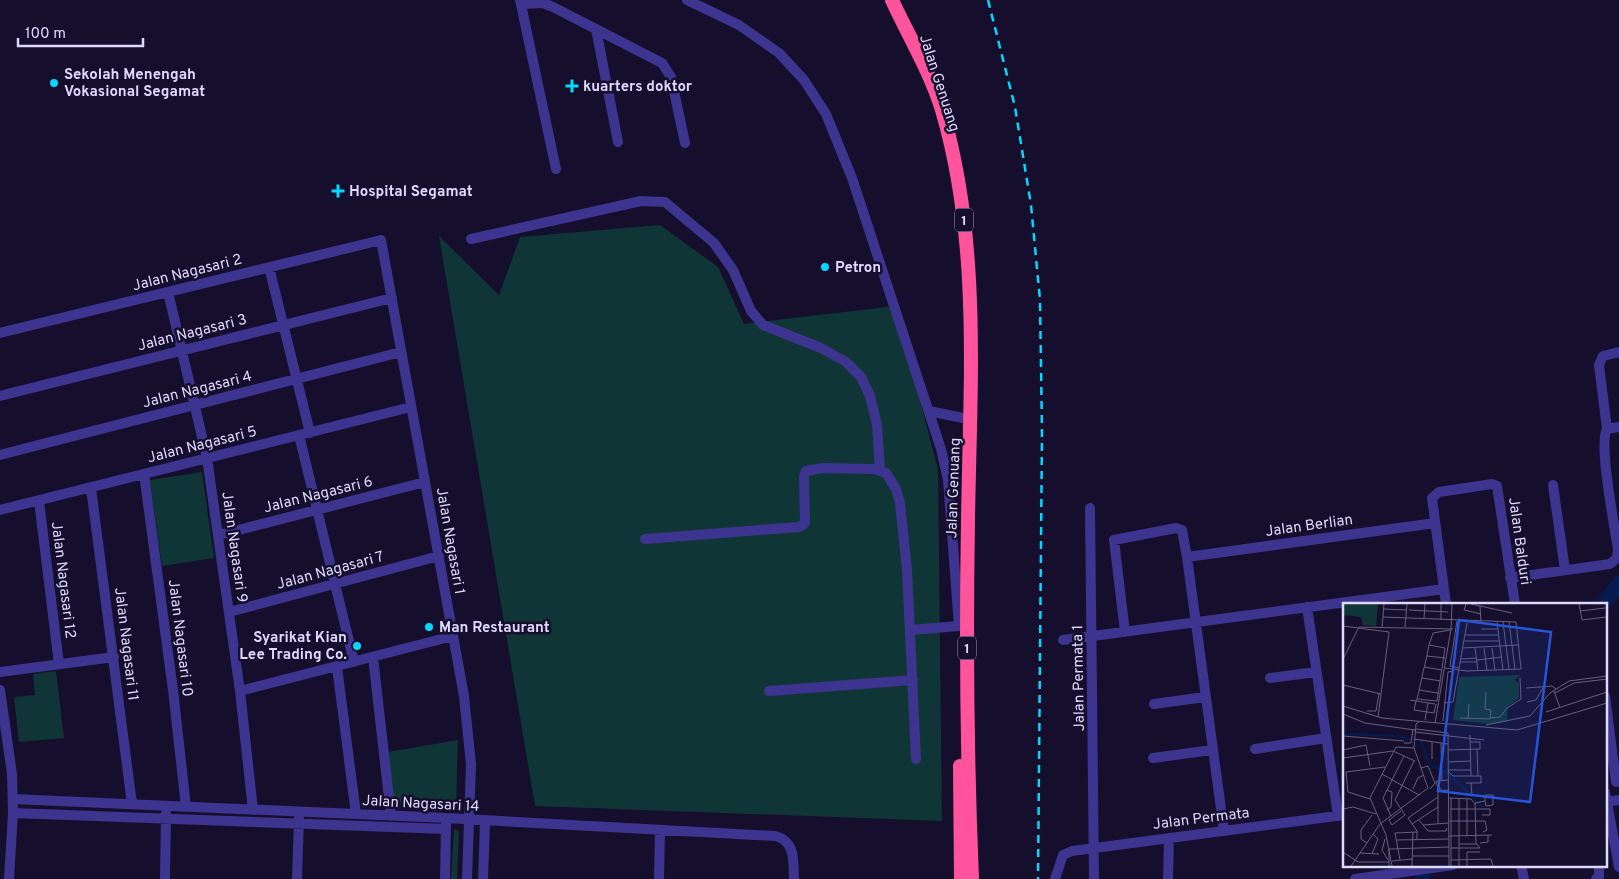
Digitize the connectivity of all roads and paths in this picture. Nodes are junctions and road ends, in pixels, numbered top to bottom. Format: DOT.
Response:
graph roads {
  1 [pos="687,0"];
  2 [pos="892,0"];
  3 [pos="521,2"];
  4 [pos="596,29"];
  5 [pos="618,142"];
  6 [pos="685,143"];
  7 [pos="556,169"];
  8 [pos="470,239"];
  9 [pos="381,240"];
  10 [pos="270,267"];
  11 [pos="168,292"];
  12 [pos="392,298"];
  13 [pos="282,325"];
  14 [pos="0,333"];
  15 [pos="183,350"];
  16 [pos="402,352"];
  17 [pos="1619,352"];
  18 [pos="296,379"];
  19 [pos="0,396"];
  20 [pos="196,404"];
  21 [pos="412,407"];
  22 [pos="930,411"];
  23 [pos="967,418"];
  24 [pos="1619,426"];
  25 [pos="1607,429"];
  26 [pos="304,434"];
  27 [pos="0,455"];
  28 [pos="207,458"];
  29 [pos="880,470"];
  30 [pos="144,474"];
  31 [pos="425,482"];
  32 [pos="1553,484"];
  33 [pos="91,488"];
  34 [pos="39,501"];
  35 [pos="1090,508"];
  36 [pos="0,510"];
  37 [pos="317,510"];
  38 [pos="1435,523"];
  39 [pos="219,535"];
  40 [pos="644,539"];
  41 [pos="439,556"];
  42 [pos="1187,557"];
  43 [pos="1565,570"];
  44 [pos="1510,578"];
  45 [pos="334,585"];
  46 [pos="1444,589"];
  47 [pos="1385,600"];
  48 [pos="1355,603"];
  49 [pos="1446,603"];
  50 [pos="1515,603"];
  51 [pos="1343,604"];
  52 [pos="1306,608"];
  53 [pos="229,612"];
  54 [pos="1195,623"];
  55 [pos="959,626"];
  56 [pos="910,630"];
  57 [pos="1125,632"];
  58 [pos="453,636"];
  59 [pos="1092,637"];
  60 [pos="1063,640"];
  61 [pos="114,657"];
  62 [pos="373,657"];
  63 [pos="354,662"];
  64 [pos="59,664"];
  65 [pos="337,667"];
  66 [pos="0,672"];
  67 [pos="1316,672"];
  68 [pos="1270,678"];
  69 [pos="913,680"];
  70 [pos="0,690"];
  71 [pos="240,691"];
  72 [pos="768,691"];
  73 [pos="1205,697"];
  74 [pos="1154,704"];
  75 [pos="1606,713"];
  76 [pos="1326,738"];
  77 [pos="1255,749"];
  78 [pos="1212,750"];
  79 [pos="1153,758"];
  80 [pos="916,759"];
  81 [pos="1613,783"];
  82 [pos="1606,797"];
  83 [pos="13,799"];
  84 [pos="1619,800"];
  85 [pos="132,804"];
  86 [pos="971,804"];
  87 [pos="167,806"];
  88 [pos="186,807"];
  89 [pos="253,810"];
  90 [pos="299,812"];
  91 [pos="13,813"];
  92 [pos="356,814"];
  93 [pos="1341,815"];
  94 [pos="391,816"];
  95 [pos="166,818"];
  96 [pos="470,821"];
  97 [pos="485,822"];
  98 [pos="446,823"];
  99 [pos="299,824"];
  100 [pos="660,830"];
  101 [pos="1224,831"];
  102 [pos="1169,838"];
  103 [pos="1095,847"];
  104 [pos="1446,866"];
  105 [pos="1521,866"];
  106 [pos="1599,866"];
  107 [pos="1619,868"];
  108 [pos="0,876"];
  109 [pos="9,879"];
  110 [pos="165,879"];
  111 [pos="297,879"];
  112 [pos="445,879"];
  113 [pos="467,879"];
  114 [pos="483,879"];
  115 [pos="659,879"];
  116 [pos="794,879"];
  117 [pos="961,879"];
  118 [pos="972,879"];
  119 [pos="980,879"];
  120 [pos="1055,879"];
  121 [pos="1094,879"];
  122 [pos="1168,879"];
  123 [pos="1355,879"];
  124 [pos="1524,879"];
  125 [pos="1596,879"];
  1 -- 22 [label="street"];
  2 -- 23 [label="highway, Jalan Genuang / 1"];
  3 -- 4 [label="street"];
  3 -- 7 [label="street"];
  4 -- 5 [label="street"];
  4 -- 6 [label="street"];
  8 -- 29 [label="street"];
  9 -- 10 [label="street, Jalan Nagasari 2"];
  9 -- 12 [label="street, Jalan Nagasari 1"];
  10 -- 11 [label="street, Jalan Nagasari 2"];
  10 -- 13 [label="street"];
  11 -- 14 [label="street, Jalan Nagasari 2"];
  11 -- 15 [label="street, Jalan Nagasari 9"];
  12 -- 13 [label="street, Jalan Nagasari 3"];
  12 -- 16 [label="street, Jalan Nagasari 1"];
  13 -- 15 [label="street, Jalan Nagasari 3"];
  13 -- 18 [label="street"];
  15 -- 19 [label="street, Jalan Nagasari 3"];
  15 -- 20 [label="street, Jalan Nagasari 9"];
  16 -- 18 [label="street, Jalan Nagasari 4"];
  16 -- 21 [label="street, Jalan Nagasari 1"];
  17 -- 25 [label="street"];
  18 -- 20 [label="street, Jalan Nagasari 4"];
  18 -- 26 [label="street"];
  20 -- 27 [label="street, Jalan Nagasari 4"];
  20 -- 28 [label="street, Jalan Nagasari 9"];
  21 -- 26 [label="street, Jalan Nagasari 5"];
  21 -- 31 [label="street, Jalan Nagasari 1"];
  22 -- 23 [label="street"];
  22 -- 55 [label="street"];
  23 -- 55 [label="highway, Jalan Genuang / 1"];
  23 -- 86 [label="highway, Jalan Genuang / 1"];
  24 -- 25 [label="street"];
  25 -- 43 [label="street"];
  26 -- 28 [label="street, Jalan Nagasari 5"];
  26 -- 37 [label="street"];
  28 -- 30 [label="street, Jalan Nagasari 5"];
  28 -- 39 [label="street, Jalan Nagasari 9"];
  29 -- 40 [label="street"];
  29 -- 56 [label="street"];
  30 -- 33 [label="street, Jalan Nagasari 5"];
  30 -- 88 [label="street, Jalan Nagasari 10"];
  31 -- 37 [label="street, Jalan Nagasari 6"];
  31 -- 41 [label="street, Jalan Nagasari 1"];
  32 -- 43 [label="street"];
  33 -- 34 [label="street, Jalan Nagasari 5"];
  33 -- 61 [label="street, Jalan Nagasari 11"];
  34 -- 36 [label="street, Jalan Nagasari 5"];
  34 -- 64 [label="street, Jalan Nagasari 12"];
  35 -- 59 [label="street, Jalan Permata 1"];
  37 -- 39 [label="street, Jalan Nagasari 6"];
  37 -- 45 [label="street"];
  38 -- 42 [label="street, Jalan Berlian"];
  38 -- 44 [label="street, Jalan Balduri"];
  38 -- 46 [label="street"];
  39 -- 53 [label="street, Jalan Nagasari 9"];
  41 -- 45 [label="street, Jalan Nagasari 7"];
  41 -- 58 [label="street, Jalan Nagasari 1"];
  42 -- 54 [label="street"];
  42 -- 57 [label="street"];
  43 -- 44 [label="street"];
  44 -- 50 [label="street, Jalan Balduri"];
  45 -- 53 [label="street, Jalan Nagasari 7"];
  45 -- 63 [label="street"];
  46 -- 47 [label="street"];
  46 -- 49 [label="street"];
  47 -- 48 [label="street"];
  51 -- 52 [label="street"];
  52 -- 54 [label="street"];
  52 -- 67 [label="street"];
  53 -- 71 [label="street, Jalan Nagasari 9"];
  54 -- 57 [label="street"];
  54 -- 73 [label="street"];
  55 -- 56 [label="street"];
  55 -- 117 [label="highway, Jalan Genuang / 1"];
  56 -- 69 [label="street"];
  57 -- 59 [label="street"];
  58 -- 62 [label="street"];
  58 -- 96 [label="street, Jalan Nagasari 1"];
  59 -- 60 [label="street"];
  59 -- 103 [label="street, Jalan Permata 1"];
  61 -- 64 [label="street"];
  61 -- 85 [label="street, Jalan Nagasari 11"];
  62 -- 63 [label="street"];
  62 -- 94 [label="street"];
  63 -- 65 [label="street"];
  64 -- 66 [label="street"];
  65 -- 71 [label="street"];
  65 -- 92 [label="street"];
  67 -- 68 [label="street"];
  67 -- 76 [label="street"];
  69 -- 72 [label="street"];
  69 -- 80 [label="street"];
  70 -- 83 [label="street"];
  71 -- 89 [label="street, Jalan Nagasari 9"];
  73 -- 74 [label="street"];
  73 -- 78 [label="street"];
  75 -- 81 [label="street"];
  76 -- 77 [label="street"];
  76 -- 93 [label="street"];
  78 -- 79 [label="street"];
  78 -- 101 [label="street"];
  82 -- 84 [label="street"];
  82 -- 107 [label="street"];
  83 -- 85 [label="street, Jalan Nagasari 14"];
  83 -- 91 [label="street"];
  85 -- 87 [label="street, Jalan Nagasari 14"];
  86 -- 118 [label="highway, Jalan Genuang / 1"];
  86 -- 119 [label="highway"];
  87 -- 88 [label="street, Jalan Nagasari 14"];
  87 -- 95 [label="street"];
  88 -- 89 [label="street, Jalan Nagasari 14"];
  89 -- 90 [label="street, Jalan Nagasari 14"];
  90 -- 92 [label="street, Jalan Nagasari 14"];
  90 -- 99 [label="street"];
  91 -- 95 [label="street, Jalan Nagasari 14"];
  91 -- 109 [label="street"];
  92 -- 94 [label="street, Jalan Nagasari 14"];
  93 -- 101 [label="street, Jalan Permata"];
  94 -- 98 [label="street, Jalan Nagasari 14"];
  95 -- 99 [label="street, Jalan Nagasari 14"];
  95 -- 110 [label="street"];
  96 -- 97 [label="street, Jalan Nagasari 14"];
  96 -- 98 [label="street, Jalan Nagasari 14"];
  96 -- 113 [label="street, Jalan Nagasari 1"];
  97 -- 100 [label="street, Jalan Nagasari 14"];
  97 -- 114 [label="street"];
  98 -- 99 [label="street, Jalan Nagasari 14"];
  98 -- 112 [label="street"];
  99 -- 111 [label="street"];
  100 -- 115 [label="street"];
  100 -- 116 [label="street, Jalan Nagasari 14"];
  101 -- 102 [label="street, Jalan Permata"];
  102 -- 103 [label="street, Jalan Permata"];
  102 -- 122 [label="street"];
  103 -- 120 [label="street, Jalan Permata"];
  103 -- 121 [label="street, Jalan Permata 1"];
  104 -- 123 [label="street"];
  105 -- 124 [label="street"];
  106 -- 125 [label="street"];
  108 -- 109 [label="street"];
}
